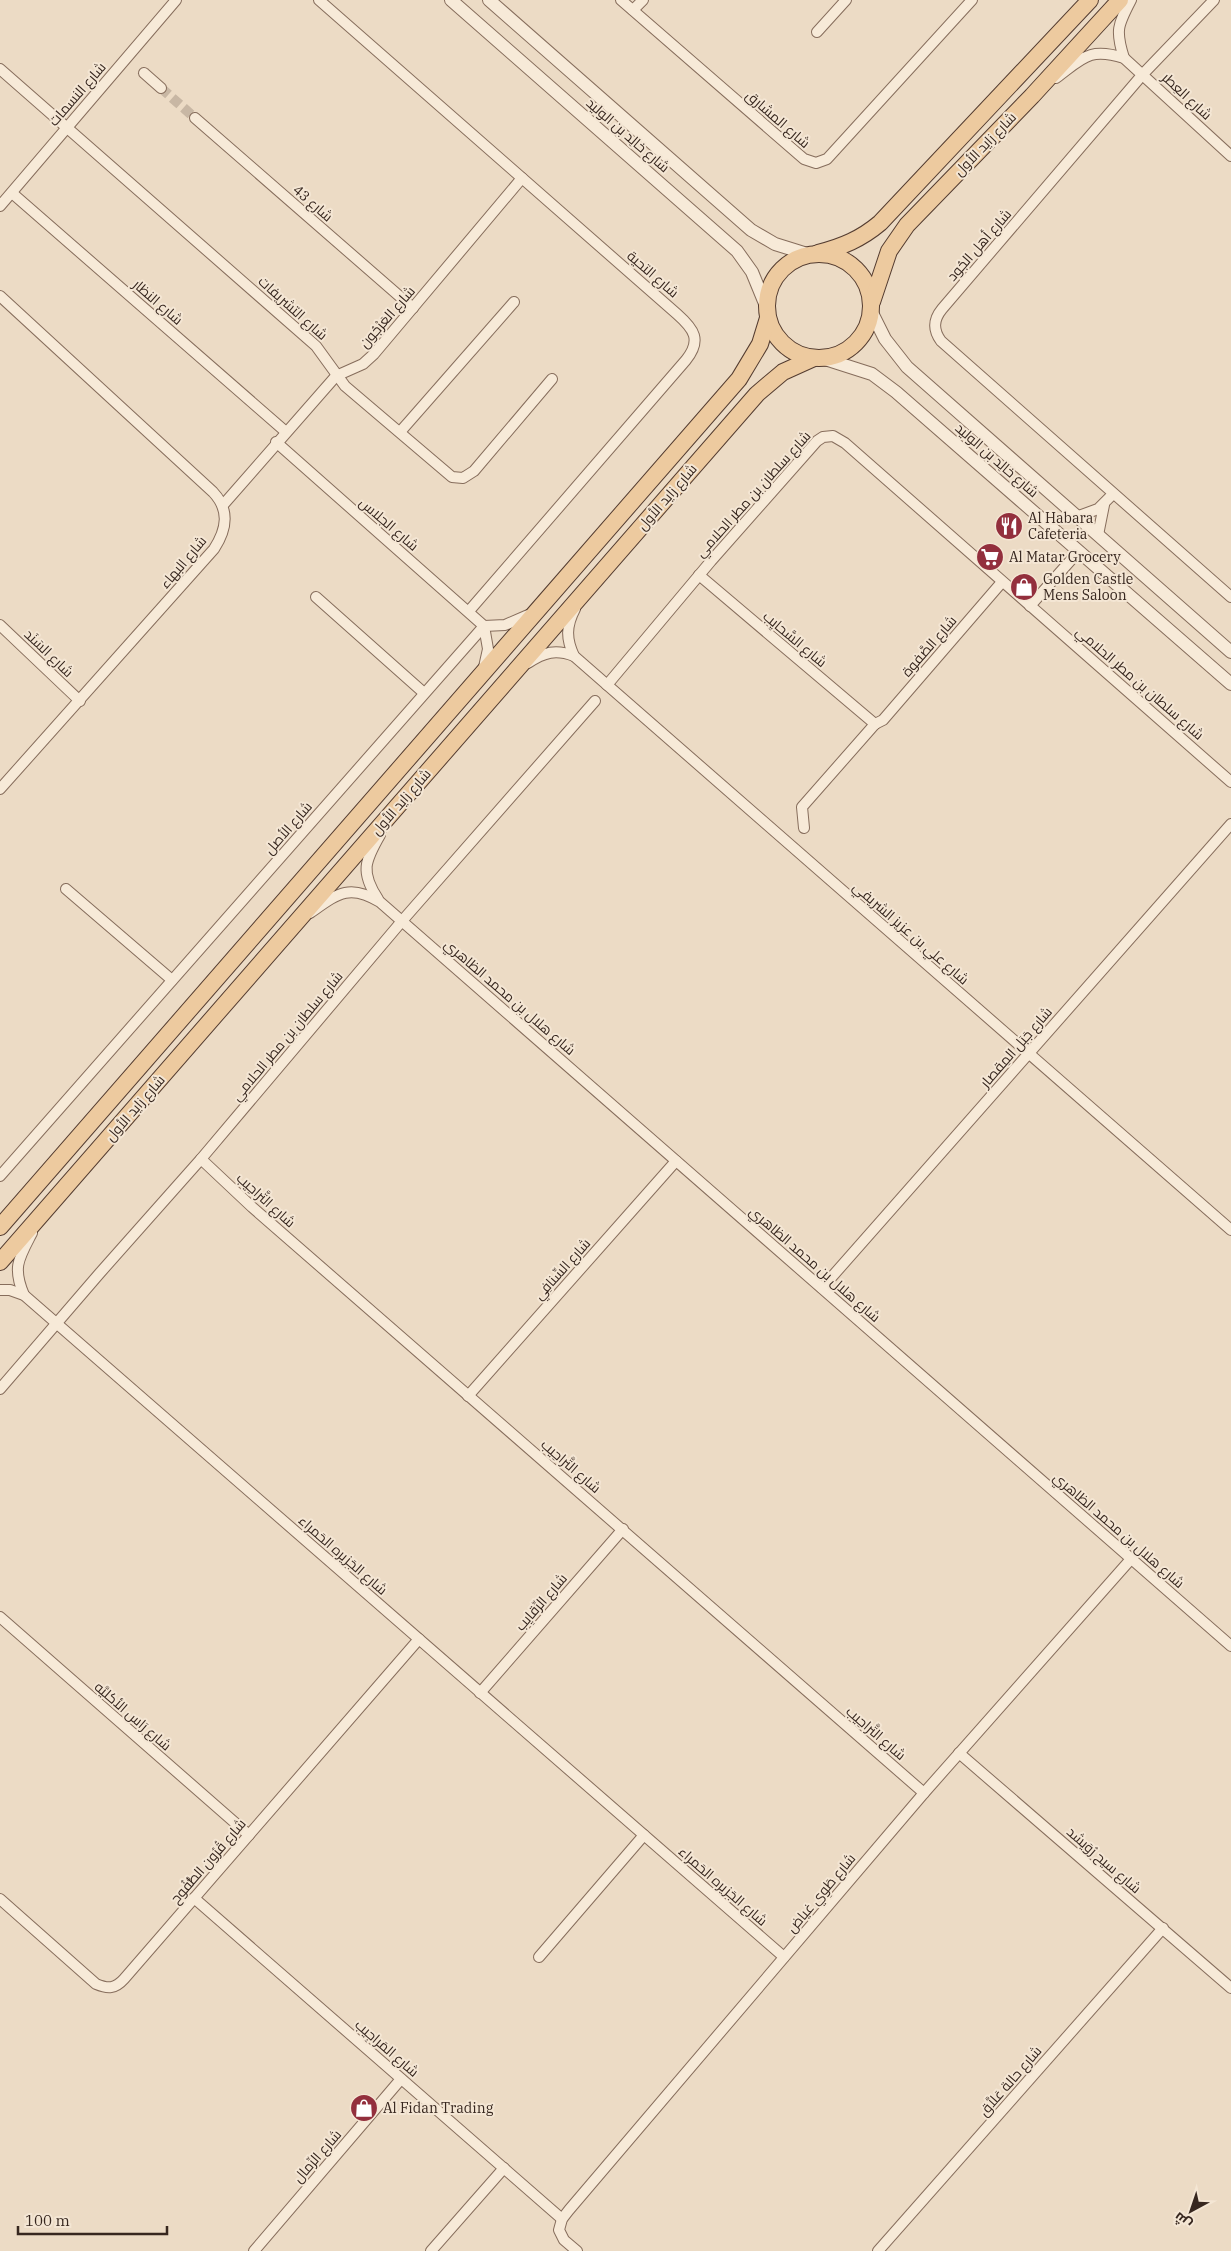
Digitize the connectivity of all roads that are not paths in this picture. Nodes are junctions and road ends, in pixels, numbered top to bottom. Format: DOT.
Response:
graph roads {
  1 [pos="176,0"];
  2 [pos="319,0"];
  3 [pos="451,0"];
  4 [pos="489,0"];
  5 [pos="622,0"];
  6 [pos="643,0"];
  7 [pos="846,0"];
  8 [pos="972,0"];
  9 [pos="1090,0"];
  10 [pos="1120,0"];
  11 [pos="1131,0"];
  12 [pos="1214,0"];
  13 [pos="633,10"];
  14 [pos="817,32"];
  15 [pos="1124,58"];
  16 [pos="0,69"];
  17 [pos="144,73"];
  18 [pos="1143,74"];
  19 [pos="161,88"];
  20 [pos="1032,96"];
  21 [pos="195,118"];
  22 [pos="66,128"];
  23 [pos="1231,156"];
  24 [pos="522,178"];
  25 [pos="5,197"];
  26 [pos="813,254"];
  27 [pos="0,296"];
  28 [pos="514,302"];
  29 [pos="872,307"];
  30 [pos="413,308"];
  31 [pos="767,312"];
  32 [pos="818,358"];
  33 [pos="336,376"];
  34 [pos="552,379"];
  35 [pos="286,432"];
  36 [pos="400,432"];
  37 [pos="276,442"];
  38 [pos="1113,494"];
  39 [pos="223,505"];
  40 [pos="1104,505"];
  41 [pos="1076,516"];
  42 [pos="1098,535"];
  43 [pos="1079,551"];
  44 [pos="699,575"];
  45 [pos="1002,582"];
  46 [pos="584,592"];
  47 [pos="316,597"];
  48 [pos="1231,597"];
  49 [pos="1030,606"];
  50 [pos="539,608"];
  51 [pos="469,611"];
  52 [pos="0,625"];
  53 [pos="484,626"];
  54 [pos="1231,652"];
  55 [pos="574,656"];
  56 [pos="483,673"];
  57 [pos="510,677"];
  58 [pos="1231,684"];
  59 [pos="607,685"];
  60 [pos="424,693"];
  61 [pos="80,701"];
  62 [pos="595,701"];
  63 [pos="874,724"];
  64 [pos="1231,782"];
  65 [pos="0,789"];
  66 [pos="393,812"];
  67 [pos="1231,824"];
  68 [pos="804,828"];
  69 [pos="66,890"];
  70 [pos="380,902"];
  71 [pos="402,921"];
  72 [pos="295,925"];
  73 [pos="172,980"];
  74 [pos="1029,1053"];
  75 [pos="201,1159"];
  76 [pos="676,1161"];
  77 [pos="0,1176"];
  78 [pos="40,1216"];
  79 [pos="0,1227"];
  80 [pos="1231,1230"];
  81 [pos="0,1262"];
  82 [pos="822,1288"];
  83 [pos="0,1290"];
  84 [pos="24,1295"];
  85 [pos="56,1324"];
  86 [pos="0,1389"];
  87 [pos="468,1396"];
  88 [pos="623,1529"];
  89 [pos="1131,1559"];
  90 [pos="0,1618"];
  91 [pos="419,1639"];
  92 [pos="1231,1646"];
  93 [pos="480,1693"];
  94 [pos="959,1753"];
  95 [pos="924,1793"];
  96 [pos="249,1835"];
  97 [pos="644,1835"];
  98 [pos="194,1898"];
  99 [pos="0,1899"];
  100 [pos="1163,1928"];
  101 [pos="539,1957"];
  102 [pos="784,1957"];
  103 [pos="1231,1988"];
  104 [pos="401,2079"];
  105 [pos="504,2168"];
  106 [pos="562,2219"];
  107 [pos="254,2251"];
  108 [pos="430,2251"];
  109 [pos="577,2251"];
  110 [pos="878,2251"];
  1 -- 22 [label="street, شارع النسمات"];
  2 -- 24 [label="street, شارع التحية"];
  3 -- 31 [label="street, شارع خالِد بن الوليد"];
  4 -- 26 [label="street, شارع خالِد بن الوليد"];
  5 -- 13 [label="street, شارع المشارق"];
  6 -- 13 [label="street"];
  7 -- 14 [label="street"];
  8 -- 13 [label="street, شارع المشارق"];
  9 -- 26 [label="main road, شارع زايد الأول"];
  10 -- 20 [label="main road, شارع زايد الأول"];
  11 -- 15 [label="street"];
  12 -- 18 [label="street, شارع أهل الجُود"];
  15 -- 18 [label="street, شارع العِطر"];
  15 -- 20 [label="street, شارع العِطر"];
  16 -- 22 [label="street, شارع التشريفات"];
  17 -- 19 [label="street"];
  18 -- 23 [label="street, شارع العِطر"];
  18 -- 38 [label="street, شارع أهل الجُود"];
  20 -- 29 [label="main road, شارع زايد الأول"];
  21 -- 30 [label="street, شارع 43"];
  22 -- 25 [label="street, شارع النسمات"];
  22 -- 33 [label="street, شارع التشريفات"];
  24 -- 30 [label="street, شارع العَرْجُون"];
  24 -- 51 [label="street, شارع التحية"];
  25 -- 35 [label="street, شارع النظار"];
  26 -- 29 [label="main road"];
  26 -- 31 [label="main road"];
  27 -- 39 [label="street"];
  28 -- 36 [label="street"];
  29 -- 32 [label="main road"];
  29 -- 41 [label="street, شارع خالِد بن الوليد"];
  30 -- 33 [label="street, شارع العَرْجُون"];
  31 -- 32 [label="main road"];
  31 -- 50 [label="main road, شارع زايد الأول"];
  32 -- 43 [label="street, شارع خالِد بن الوليد"];
  32 -- 46 [label="main road, شارع زايد الأول"];
  33 -- 35 [label="street, شارع العَرْجُون"];
  33 -- 36 [label="street, شارع التشريفات"];
  34 -- 36 [label="street, شارع التشريفات"];
  35 -- 37 [label="street, شارع العَرْجُون"];
  37 -- 39 [label="street, شارع العَرْجُون"];
  37 -- 51 [label="street, شارع الجلاس"];
  38 -- 40 [label="street"];
  38 -- 48 [label="street, شارع أهل الجُود"];
  39 -- 61 [label="street, شارع البهاء"];
  40 -- 41 [label="street"];
  40 -- 42 [label="street"];
  41 -- 42 [label="street, شارع خالِد بن الوليد"];
  42 -- 54 [label="street, شارع خالِد بن الوليد"];
  43 -- 49 [label="street"];
  43 -- 58 [label="street, شارع خالِد بن الوليد"];
  44 -- 45 [label="street, شارع سلطان بن مطر الحلامي"];
  44 -- 59 [label="street, شارع سلطان بن مطر الحلامي"];
  44 -- 63 [label="street, شارع السَّحايِب"];
  45 -- 49 [label="street, شارع سلطان بن مطر الحلامي"];
  45 -- 63 [label="street, شارع الصَّفوة"];
  46 -- 55 [label="street"];
  46 -- 57 [label="main road, شارع زايد الأول"];
  47 -- 60 [label="street"];
  49 -- 64 [label="street, شارع سلطان بن مطر الحلامي"];
  50 -- 53 [label="street"];
  50 -- 56 [label="main road, شارع زايد الأول"];
  51 -- 53 [label="street, شارع الجلاس"];
  52 -- 61 [label="street, شارع السَنَد"];
  53 -- 56 [label="street"];
  53 -- 60 [label="street, شارع الأصل"];
  55 -- 57 [label="street"];
  55 -- 59 [label="street, شارع علي بن عزيز الشريفي"];
  56 -- 79 [label="main road, شارع زايد الأول"];
  57 -- 66 [label="main road, شارع زايد الأول"];
  59 -- 74 [label="street, شارع علي بن عزيز الشريفي"];
  60 -- 73 [label="street, شارع الأصل"];
  61 -- 65 [label="street, شارع البهاء"];
  62 -- 71 [label="street, شارع سلطان بن مطر الحلامي"];
  63 -- 68 [label="street, شارع الصَّفوة"];
  66 -- 70 [label="street, شارع هلال بن محمد الظاهري"];
  66 -- 72 [label="main road, شارع زايد الأول"];
  67 -- 74 [label="street, شارع جَبَل المِقصار"];
  69 -- 73 [label="street"];
  70 -- 71 [label="street, شارع هلال بن محمد الظاهري"];
  70 -- 72 [label="street, شارع هلال بن محمد الظاهري"];
  71 -- 75 [label="street, شارع سلطان بن مطر الحلامي"];
  71 -- 76 [label="street, شارع هلال بن محمد الظاهري"];
  72 -- 78 [label="main road, شارع زايد الأول"];
  73 -- 77 [label="street, شارع الأصل"];
  74 -- 80 [label="street, شارع علي بن عزيز الشريفي"];
  74 -- 82 [label="street, شارع جَبَل المِقصار"];
  75 -- 85 [label="street, شارع سلطان بن مطر الحلامي"];
  75 -- 87 [label="street, شارع التَّراحِيب"];
  76 -- 82 [label="street, شارع هلال بن محمد الظاهري"];
  76 -- 87 [label="street, شارع السِّنافِي"];
  78 -- 81 [label="main road, شارع زايد الأول"];
  78 -- 84 [label="street"];
  82 -- 89 [label="street, شارع هلال بن محمد الظاهري"];
  83 -- 84 [label="street"];
  84 -- 85 [label="street, شارع الجَزيره الحَمراء"];
  85 -- 86 [label="street, شارع سلطان بن مطر الحلامي"];
  85 -- 91 [label="street, شارع الجَزيره الحَمراء"];
  87 -- 88 [label="street, شارع التَّراحِيب"];
  88 -- 93 [label="street, شارع الرِّقايِب"];
  88 -- 95 [label="street, شارع التَّراحِيب"];
  89 -- 92 [label="street, شارع هلال بن محمد الظاهري"];
  89 -- 94 [label="street, شارع طَوِي غياض"];
  90 -- 96 [label="street, شارع رَاس الأكليَّه"];
  91 -- 93 [label="street, شارع الجَزيره الحَمراء"];
  91 -- 96 [label="street, شارع قُرُون الطُّفُوح"];
  93 -- 97 [label="street, شارع الجَزيره الحَمراء"];
  94 -- 95 [label="street, شارع طَوِي غياض"];
  94 -- 100 [label="street, شارع سيح رُوَيشد"];
  95 -- 102 [label="street, شارع طَوِي غياض"];
  96 -- 98 [label="street, شارع قُرُون الطُّفُوح"];
  97 -- 101 [label="street"];
  97 -- 102 [label="street, شارع الجَزيره الحَمراء"];
  98 -- 99 [label="street, شارع قُرُون الطُّفُوح"];
  98 -- 104 [label="street, شارع المَراجِيب"];
  100 -- 103 [label="street, شارع سيح رُوَيشد"];
  100 -- 110 [label="street, شارع حالة عَلاَّق"];
  102 -- 106 [label="street, شارع طَوِي غياض"];
  104 -- 105 [label="street, شارع المَراجِيب"];
  104 -- 107 [label="street, شارع الرِّمال"];
  105 -- 106 [label="street, شارع المَراجِيب"];
  105 -- 108 [label="street"];
  106 -- 109 [label="street"];
}
